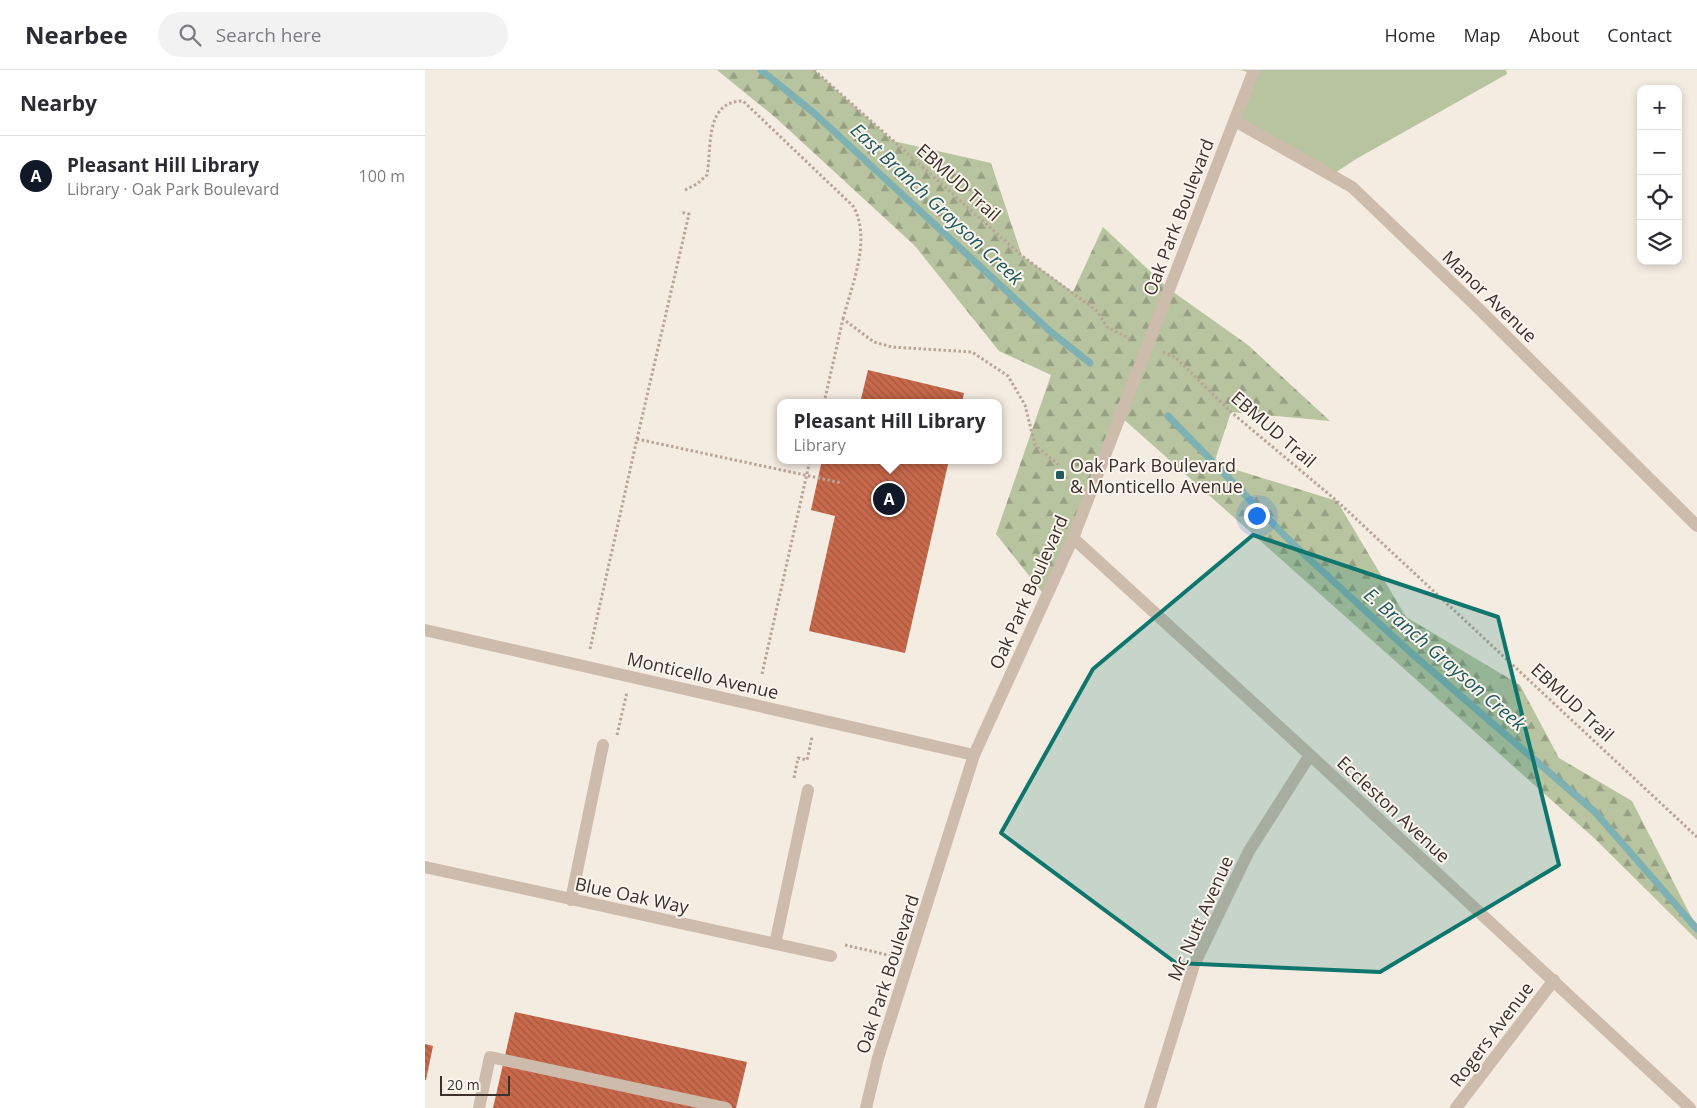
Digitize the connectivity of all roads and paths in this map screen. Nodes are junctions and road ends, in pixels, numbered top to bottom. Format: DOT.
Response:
graph roads {
  1 [pos="814,70"];
  2 [pos="1254,70"];
  3 [pos="1235,121"];
  4 [pos="685,190"];
  5 [pos="680,212"];
  6 [pos="843,319"];
  7 [pos="1146,346"];
  8 [pos="825,399"];
  9 [pos="637,439"];
  10 [pos="809,464"];
  11 [pos="1060,466"];
  12 [pos="807,475"];
  13 [pos="842,483"];
  14 [pos="1697,526"];
  15 [pos="1073,538"];
  16 [pos="425,630"];
  17 [pos="586,667"];
  18 [pos="762,674"];
  19 [pos="630,677"];
  20 [pos="816,719"];
  21 [pos="603,745"];
  22 [pos="974,755"];
  23 [pos="1310,755"];
  24 [pos="808,790"];
  25 [pos="1697,837"];
  26 [pos="425,867"];
  27 [pos="571,900"];
  28 [pos="775,944"];
  29 [pos="831,956"];
  30 [pos="909,962"];
  31 [pos="1553,980"];
  32 [pos="479,1108"];
  33 [pos="726,1108"];
  34 [pos="866,1108"];
  35 [pos="1150,1108"];
  36 [pos="1456,1108"];
  37 [pos="1690,1108"];
  1 -- 7 [label="path, EBMUD Trail"];
  2 -- 3 [label="street, Oak Park Boulevard"];
  3 -- 7 [label="street, Oak Park Boulevard"];
  3 -- 14 [label="street, Manor Avenue"];
  4 -- 6 [label="path"];
  5 -- 9 [label="path"];
  6 -- 8 [label="path"];
  6 -- 11 [label="path"];
  7 -- 15 [label="street, Oak Park Boulevard"];
  7 -- 25 [label="path, EBMUD Trail"];
  9 -- 12 [label="path"];
  9 -- 17 [label="path"];
  10 -- 12 [label="path"];
  12 -- 13 [label="path"];
  12 -- 18 [label="path"];
  15 -- 22 [label="street, Oak Park Boulevard"];
  15 -- 23 [label="street, Eccleston Avenue"];
  16 -- 17 [label="street, Monticello Avenue"];
  17 -- 19 [label="street, Monticello Avenue"];
  19 -- 20 [label="street, Monticello Avenue"];
  19 -- 21 [label="path"];
  20 -- 22 [label="street, Monticello Avenue"];
  20 -- 24 [label="path"];
  21 -- 27 [label="street"];
  22 -- 30 [label="street, Oak Park Boulevard"];
  23 -- 31 [label="street, Eccleston Avenue"];
  23 -- 35 [label="street, Mc Nutt Avenue"];
  24 -- 28 [label="street"];
  26 -- 27 [label="street, Blue Oak Way"];
  27 -- 28 [label="street, Blue Oak Way"];
  28 -- 29 [label="street, Blue Oak Way"];
  29 -- 30 [label="path"];
  30 -- 34 [label="street, Oak Park Boulevard"];
  31 -- 36 [label="street, Rogers Avenue"];
  31 -- 37 [label="street, Eccleston Avenue"];
  32 -- 33 [label="street"];
}
